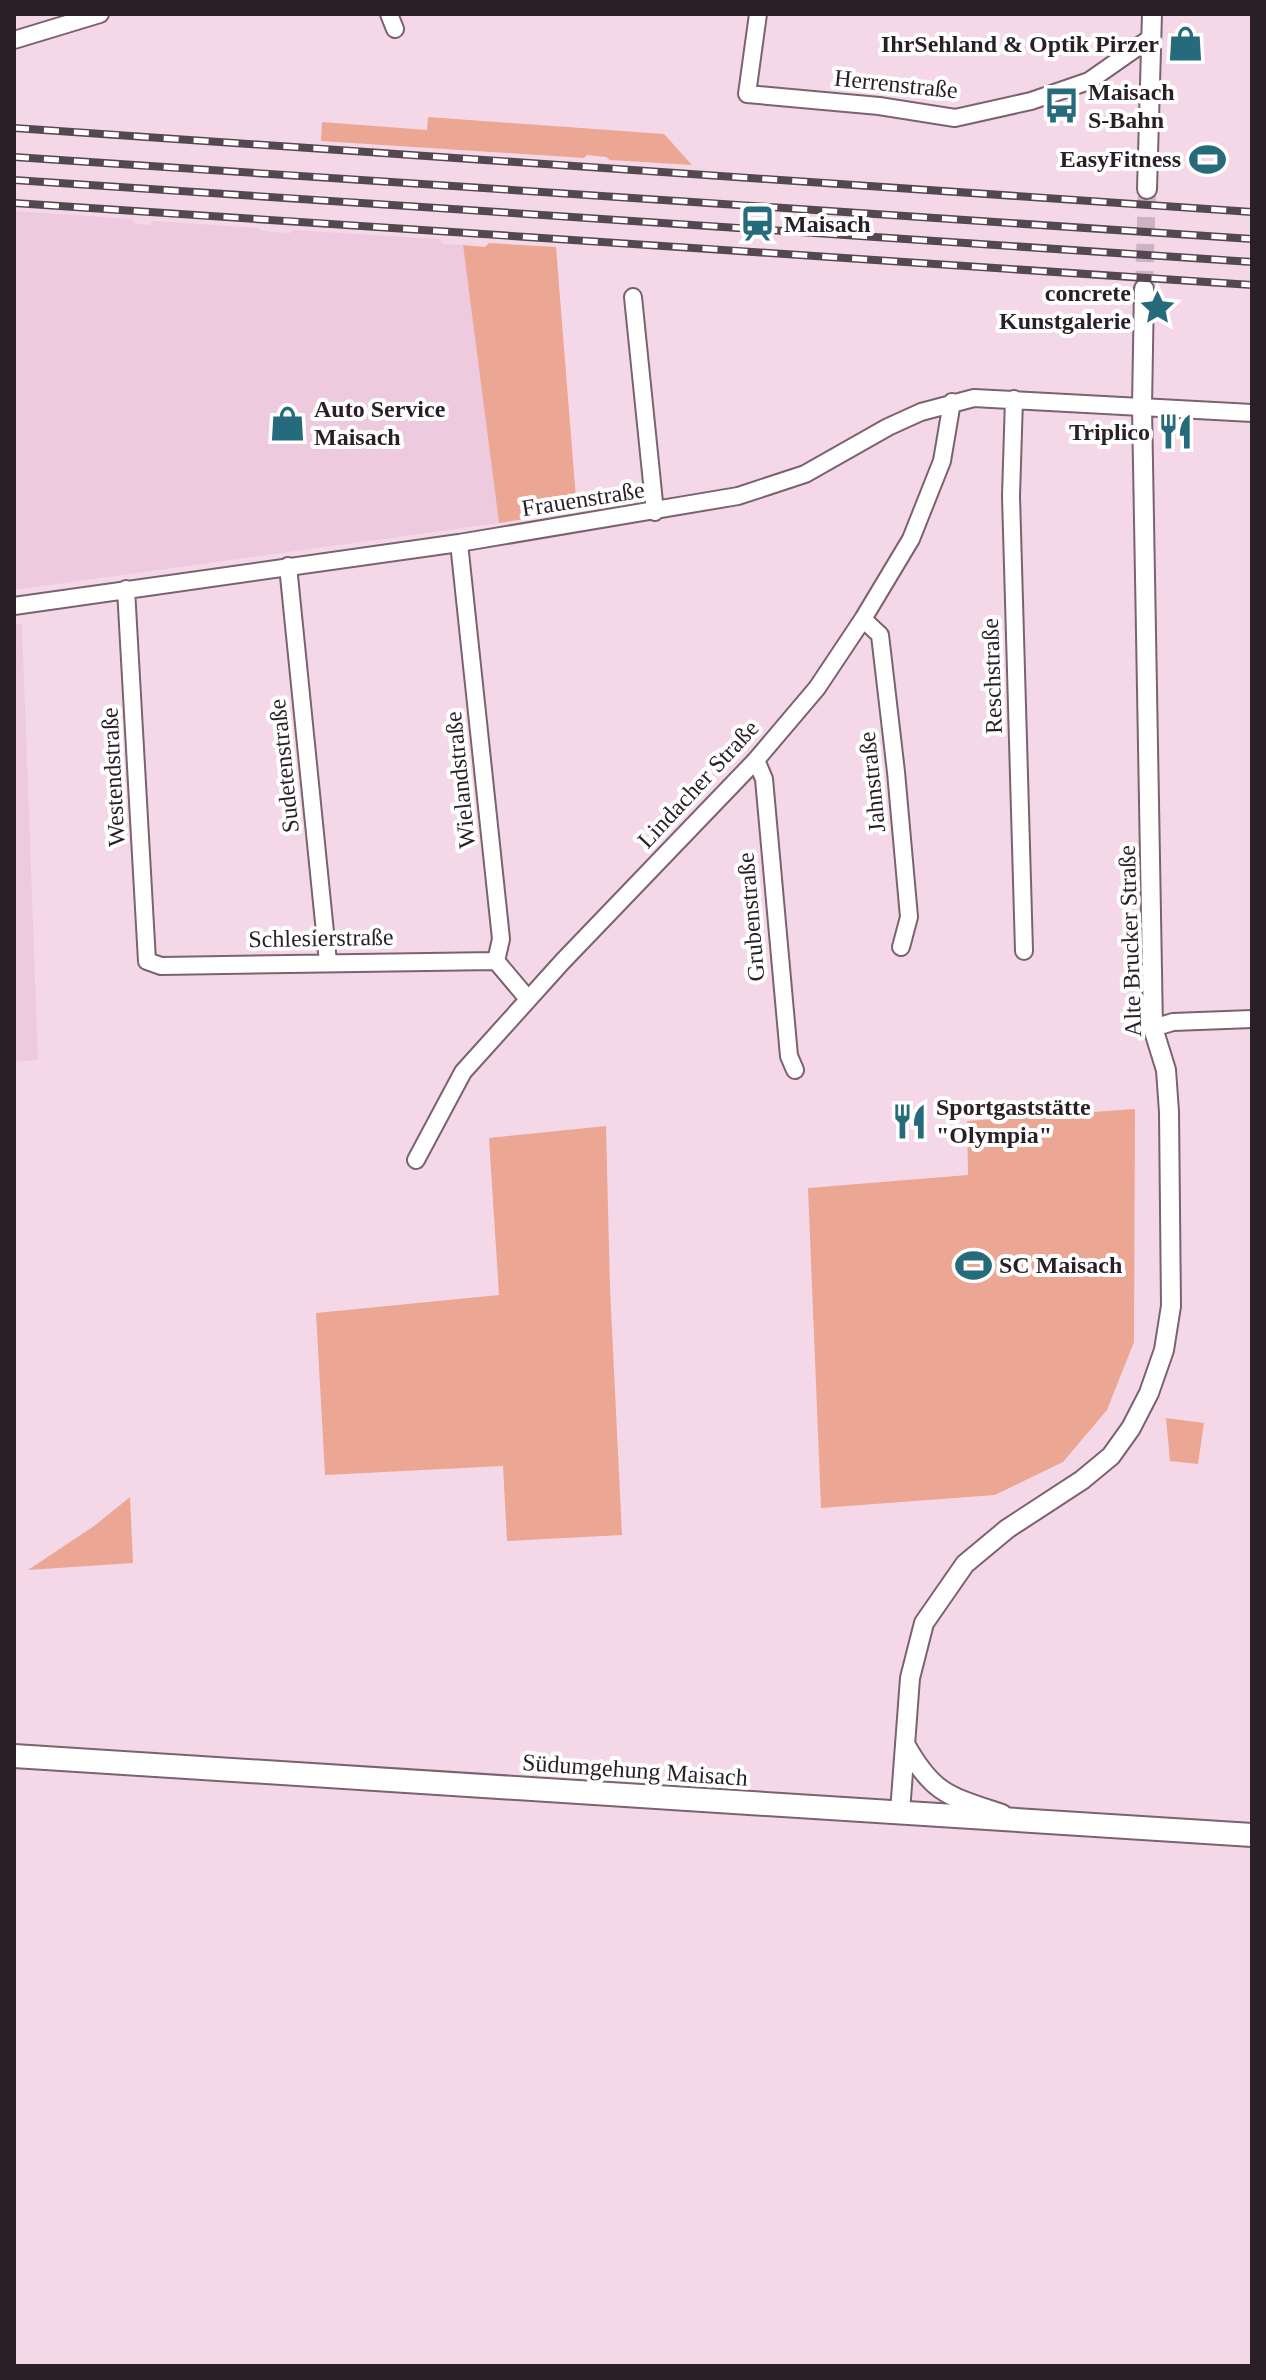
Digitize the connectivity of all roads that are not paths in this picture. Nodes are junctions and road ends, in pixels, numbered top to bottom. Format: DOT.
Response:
graph roads {
  1 [pos="100,14"];
  2 [pos="758,14"];
  3 [pos="1152,14"];
  4 [pos="1152,37"];
  5 [pos="14,40"];
  6 [pos="1147,189"];
  7 [pos="1144,289"];
  8 [pos="633,297"];
  9 [pos="1014,399"];
  10 [pos="952,402"];
  11 [pos="1142,407"];
  12 [pos="1252,413"];
  13 [pos="655,512"];
  14 [pos="459,543"];
  15 [pos="288,566"];
  16 [pos="126,589"];
  17 [pos="14,606"];
  18 [pos="863,619"];
  19 [pos="756,760"];
  20 [pos="901,947"];
  21 [pos="1024,951"];
  22 [pos="147,961"];
  23 [pos="496,961"];
  24 [pos="328,962"];
  25 [pos="528,999"];
  26 [pos="1252,1019"];
  27 [pos="1153,1028"];
  28 [pos="795,1070"];
  29 [pos="416,1160"];
  30 [pos="905,1744"];
  31 [pos="14,1756"];
  32 [pos="900,1812"];
  33 [pos="1024,1821"];
  34 [pos="1252,1835"];
  1 -- 5 [label="street"];
  2 -- 4 [label="street, Herrenstraße"];
  3 -- 4 [label="street"];
  4 -- 6 [label="street"];
  7 -- 11 [label="street, Alte Brucker Straße"];
  8 -- 13 [label="street"];
  9 -- 10 [label="street, Frauenstraße"];
  9 -- 11 [label="street, Frauenstraße"];
  9 -- 21 [label="street, Reschstraße"];
  10 -- 13 [label="street, Frauenstraße"];
  10 -- 18 [label="street, Lindacher Straße"];
  11 -- 12 [label="street, Frauenstraße"];
  11 -- 27 [label="street, Alte Brucker Straße"];
  13 -- 14 [label="street, Frauenstraße"];
  14 -- 15 [label="street, Frauenstraße"];
  14 -- 23 [label="street, Wielandstraße"];
  15 -- 16 [label="street, Frauenstraße"];
  15 -- 24 [label="street, Sudetenstraße"];
  16 -- 17 [label="street, Frauenstraße"];
  16 -- 22 [label="street, Westendstraße"];
  18 -- 19 [label="street, Lindacher Straße"];
  18 -- 20 [label="street, Jahnstraße"];
  19 -- 25 [label="street, Lindacher Straße"];
  19 -- 28 [label="street, Grubenstraße"];
  22 -- 24 [label="street, Schlesierstraße"];
  23 -- 24 [label="street, Schlesierstraße"];
  23 -- 25 [label="street"];
  25 -- 29 [label="street, Lindacher Straße"];
  26 -- 27 [label="street"];
  27 -- 30 [label="street, Alte Brucker Straße"];
  30 -- 32 [label="street, Alte Brucker Straße"];
  30 -- 33 [label="street"];
  31 -- 32 [label="main road, Südumgehung Maisach"];
  32 -- 33 [label="main road, Südumgehung Maisach"];
  33 -- 34 [label="main road, Südumgehung Maisach"];
}
